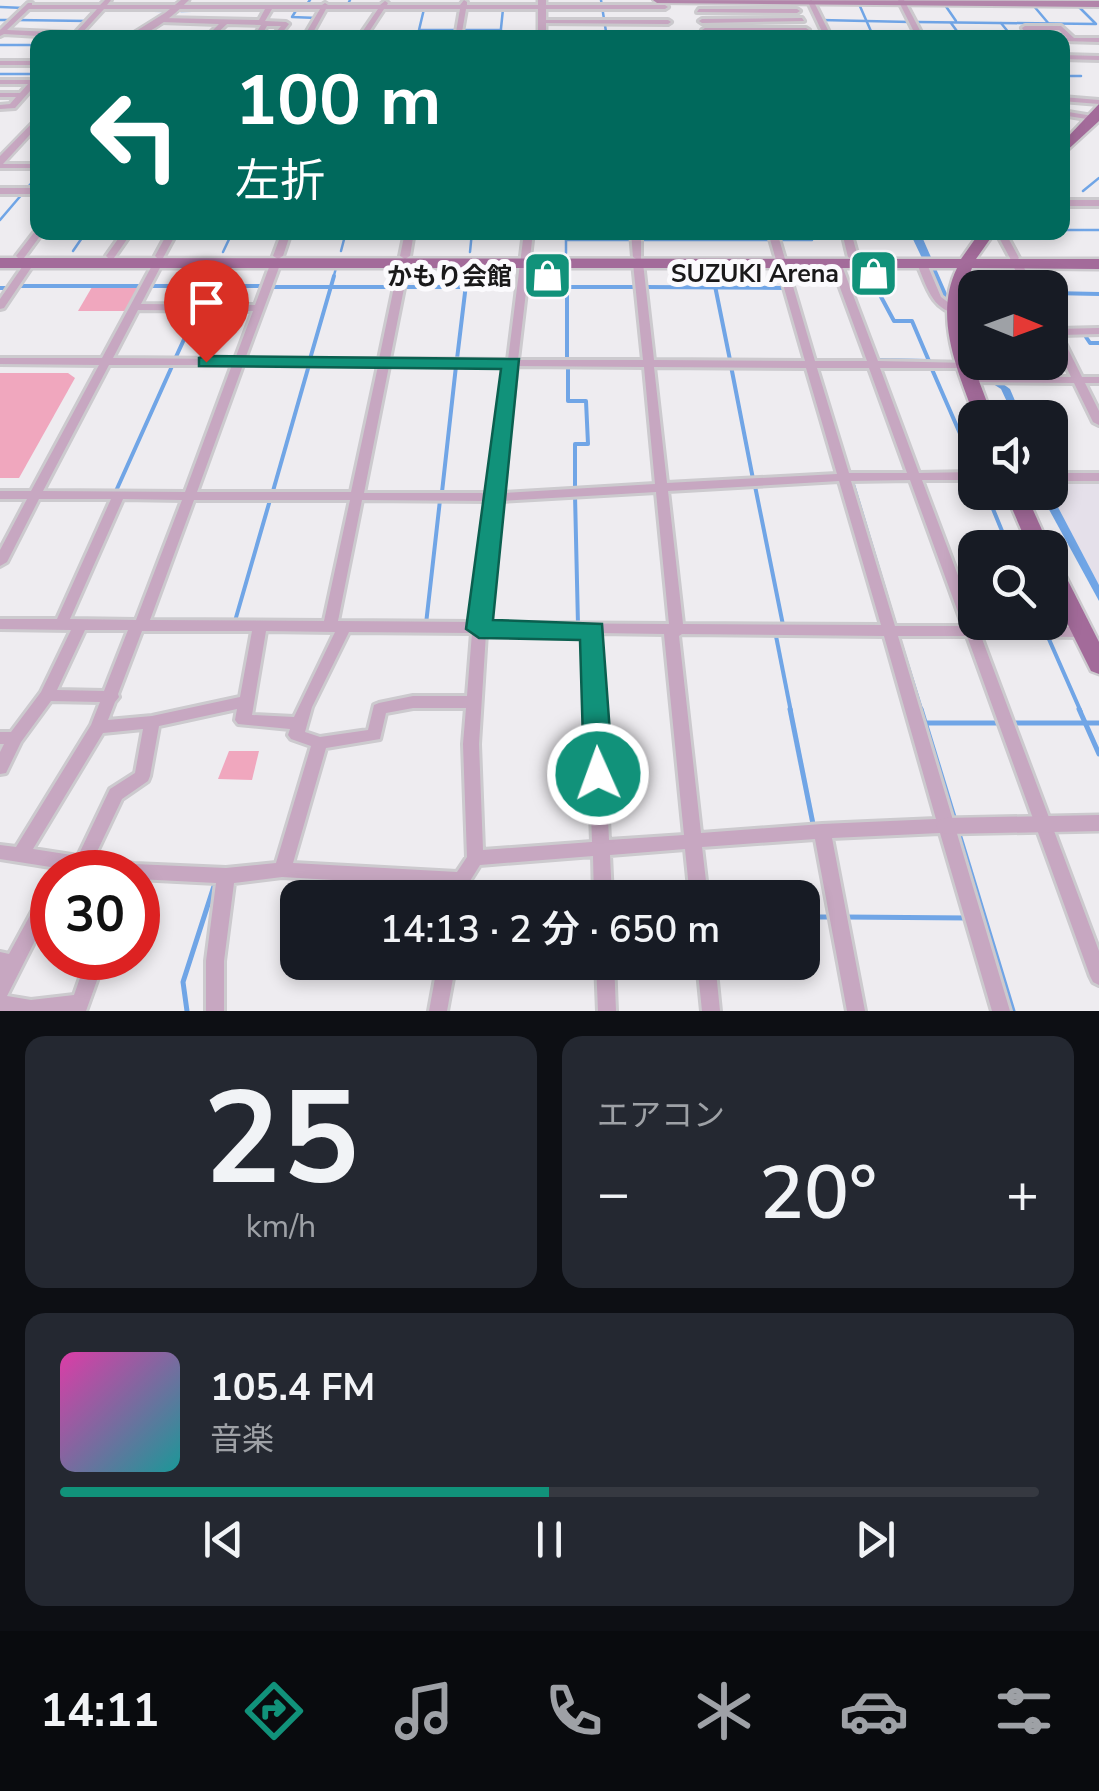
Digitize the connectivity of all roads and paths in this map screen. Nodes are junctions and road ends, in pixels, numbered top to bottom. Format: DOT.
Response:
graph roads {
  1 [pos="34,0"];
  2 [pos="108,0"];
  3 [pos="185,0"];
  4 [pos="718,1"];
  5 [pos="843,1"];
  6 [pos="874,1"];
  7 [pos="901,1"];
  8 [pos="662,2"];
  9 [pos="987,2"];
  10 [pos="1071,2"];
  11 [pos="310,3"];
  12 [pos="804,3"];
  13 [pos="542,4"];
  14 [pos="1099,4"];
  15 [pos="325,5"];
  16 [pos="601,5"];
  17 [pos="270,6"];
  18 [pos="384,6"];
  19 [pos="464,6"];
  20 [pos="698,6"];
  21 [pos="26,8"];
  22 [pos="99,10"];
  23 [pos="124,11"];
  24 [pos="174,11"];
  25 [pos="161,20"];
  26 [pos="702,20"];
  27 [pos="802,20"];
  28 [pos="224,22"];
  29 [pos="542,22"];
  30 [pos="603,22"];
  31 [pos="668,22"];
  32 [pos="263,23"];
  33 [pos="286,24"];
  34 [pos="314,24"];
  35 [pos="81,30"];
  36 [pos="108,30"];
  37 [pos="142,30"];
  38 [pos="216,30"];
  39 [pos="260,30"];
  40 [pos="281,30"];
  41 [pos="311,30"];
  42 [pos="366,30"];
  43 [pos="542,30"];
  44 [pos="604,30"];
  45 [pos="670,30"];
  46 [pos="705,30"];
  47 [pos="806,30"];
  48 [pos="823,30"];
  49 [pos="917,30"];
  50 [pos="1026,30"];
  51 [pos="1062,30"];
  52 [pos="1,33"];
  53 [pos="30,34"];
  54 [pos="1070,40"];
  55 [pos="1099,40"];
  56 [pos="1070,57"];
  57 [pos="1099,58"];
  58 [pos="0,63"];
  59 [pos="30,63"];
  60 [pos="30,80"];
  61 [pos="0,82"];
  62 [pos="30,87"];
  63 [pos="0,95"];
  64 [pos="20,98"];
  65 [pos="30,100"];
  66 [pos="1070,102"];
  67 [pos="0,107"];
  68 [pos="1098,112"];
  69 [pos="1070,113"];
  70 [pos="30,131"];
  71 [pos="1070,142"];
  72 [pos="2,159"];
  73 [pos="22,166"];
  74 [pos="30,166"];
  75 [pos="0,191"];
  76 [pos="30,191"];
  77 [pos="1099,202"];
  78 [pos="1070,204"];
  79 [pos="35,240"];
  80 [pos="122,240"];
  81 [pos="169,240"];
  82 [pos="284,240"];
  83 [pos="409,240"];
  84 [pos="528,240"];
  85 [pos="637,240"];
  86 [pos="774,240"];
  87 [pos="848,240"];
  88 [pos="981,240"];
  89 [pos="1004,240"];
  90 [pos="111,256"];
  91 [pos="853,257"];
  92 [pos="25,259"];
  93 [pos="159,259"];
  94 [pos="277,259"];
  95 [pos="0,260"];
  96 [pos="405,260"];
  97 [pos="525,260"];
  98 [pos="638,260"];
  99 [pos="779,260"];
  100 [pos="964,260"];
  101 [pos="927,261"];
  102 [pos="1016,261"];
  103 [pos="1099,261"];
  104 [pos="836,264"];
  105 [pos="1021,270"];
  106 [pos="953,305"];
  107 [pos="0,306"];
  108 [pos="134,307"];
  109 [pos="259,308"];
  110 [pos="958,317"];
  111 [pos="1068,331"];
  112 [pos="1099,331"];
  113 [pos="0,361"];
  114 [pos="106,362"];
  115 [pos="239,362"];
  116 [pos="384,362"];
  117 [pos="1068,362"];
  118 [pos="512,363"];
  119 [pos="648,363"];
  120 [pos="810,364"];
  121 [pos="873,364"];
  122 [pos="958,374"];
  123 [pos="1068,380"];
  124 [pos="1077,380"];
  125 [pos="1099,380"];
  126 [pos="1099,422"];
  127 [pos="915,476"];
  128 [pos="958,476"];
  129 [pos="843,477"];
  130 [pos="1068,477"];
  131 [pos="1099,477"];
  132 [pos="662,487"];
  133 [pos="0,494"];
  134 [pos="36,495"];
  135 [pos="119,495"];
  136 [pos="189,495"];
  137 [pos="356,496"];
  138 [pos="495,497"];
  139 [pos="0,562"];
  140 [pos="958,594"];
  141 [pos="1068,604"];
  142 [pos="0,624"];
  143 [pos="61,625"];
  144 [pos="80,625"];
  145 [pos="139,626"];
  146 [pos="260,627"];
  147 [pos="336,628"];
  148 [pos="479,629"];
  149 [pos="592,630"];
  150 [pos="674,631"];
  151 [pos="889,632"];
  152 [pos="958,632"];
  153 [pos="1068,632"];
  154 [pos="1082,632"];
  155 [pos="975,640"];
  156 [pos="1099,665"];
  157 [pos="47,695"];
  158 [pos="112,697"];
  159 [pos="242,702"];
  160 [pos="473,702"];
  161 [pos="152,722"];
  162 [pos="298,723"];
  163 [pos="98,727"];
  164 [pos="7,738"];
  165 [pos="320,742"];
  166 [pos="0,768"];
  167 [pos="1099,823"];
  168 [pos="1043,824"];
  169 [pos="946,826"];
  170 [pos="822,831"];
  171 [pos="694,842"];
  172 [pos="601,846"];
  173 [pos="81,850"];
  174 [pos="0,852"];
  175 [pos="20,855"];
  176 [pos="30,857"];
  177 [pos="475,858"];
  178 [pos="282,870"];
  179 [pos="160,873"];
  180 [pos="226,876"];
  181 [pos="376,880"];
  182 [pos="464,880"];
  183 [pos="602,880"];
  184 [pos="698,880"];
  185 [pos="30,926"];
  186 [pos="8,962"];
  187 [pos="1099,976"];
  188 [pos="88,980"];
  189 [pos="444,980"];
  190 [pos="605,980"];
  191 [pos="708,980"];
  192 [pos="0,990"];
  193 [pos="0,1004"];
  194 [pos="78,1007"];
  195 [pos="30,1010"];
  196 [pos="215,1011"];
  197 [pos="438,1011"];
  198 [pos="606,1011"];
  199 [pos="711,1011"];
  200 [pos="856,1011"];
  201 [pos="1001,1011"];
  1 -- 21 [label="street"];
  2 -- 22 [label="street"];
  3 -- 24 [label="street"];
  4 -- 12 [label="main road"];
  4 -- 20 [label="main road"];
  5 -- 6 [label="main road"];
  5 -- 12 [label="main road"];
  6 -- 7 [label="main road"];
  7 -- 9 [label="main road"];
  7 -- 49 [label="street"];
  8 -- 16 [label="street"];
  8 -- 20 [label="main road"];
  8 -- 31 [label="street"];
  9 -- 10 [label="main road"];
  10 -- 14 [label="main road"];
  11 -- 15 [label="street"];
  11 -- 17 [label="street"];
  12 -- 20 [label="street"];
  12 -- 27 [label="street"];
  12 -- 48 [label="street"];
  13 -- 16 [label="street"];
  13 -- 19 [label="street"];
  13 -- 29 [label="street"];
  15 -- 18 [label="street"];
  15 -- 34 [label="street"];
  16 -- 30 [label="street"];
  17 -- 24 [label="street"];
  17 -- 32 [label="street"];
  18 -- 19 [label="street"];
  18 -- 42 [label="street"];
  20 -- 26 [label="street"];
  21 -- 22 [label="street"];
  21 -- 52 [label="street"];
  22 -- 23 [label="street"];
  22 -- 24 [label="street"];
  22 -- 35 [label="street"];
  23 -- 24 [label="street"];
  23 -- 36 [label="street"];
  24 -- 25 [label="street"];
  25 -- 28 [label="street"];
  25 -- 37 [label="street"];
  26 -- 27 [label="street"];
  26 -- 46 [label="street"];
  27 -- 47 [label="street"];
  28 -- 32 [label="street"];
  28 -- 38 [label="street"];
  29 -- 30 [label="street"];
  29 -- 43 [label="street"];
  30 -- 31 [label="street"];
  30 -- 44 [label="street"];
  31 -- 45 [label="street"];
  32 -- 33 [label="street"];
  32 -- 39 [label="street"];
  33 -- 34 [label="street"];
  33 -- 40 [label="street"];
  34 -- 41 [label="street"];
  50 -- 51 [label="street"];
  52 -- 53 [label="street"];
  54 -- 55 [label="street"];
  56 -- 57 [label="street"];
  58 -- 59 [label="street"];
  60 -- 61 [label="street"];
  62 -- 64 [label="street"];
  63 -- 64 [label="street"];
  64 -- 65 [label="street"];
  64 -- 67 [label="street"];
  66 -- 68 [label="street"];
  68 -- 69 [label="street"];
  68 -- 71 [label="main road"];
  70 -- 72 [label="street"];
  72 -- 73 [label="street"];
  73 -- 74 [label="street"];
  73 -- 75 [label="street"];
  75 -- 76 [label="street"];
  77 -- 78 [label="street"];
  79 -- 92 [label="street"];
  80 -- 90 [label="street"];
  81 -- 93 [label="street"];
  82 -- 94 [label="street"];
  83 -- 96 [label="street"];
  84 -- 97 [label="street"];
  85 -- 98 [label="street"];
  86 -- 99 [label="street"];
  87 -- 91 [label="street"];
  88 -- 100 [label="main road"];
  89 -- 102 [label="street"];
  90 -- 92 [label="main road"];
  90 -- 93 [label="main road"];
  91 -- 99 [label="main road"];
  91 -- 101 [label="main road"];
  92 -- 93 [label="main road"];
  92 -- 95 [label="main road"];
  92 -- 107 [label="street"];
  93 -- 94 [label="main road"];
  93 -- 108 [label="street"];
  94 -- 96 [label="main road"];
  94 -- 109 [label="street"];
  96 -- 97 [label="main road"];
  96 -- 116 [label="street"];
  97 -- 98 [label="main road"];
  97 -- 118 [label="street"];
  98 -- 99 [label="main road"];
  98 -- 119 [label="street"];
  99 -- 104 [label="main road"];
  99 -- 120 [label="street"];
  100 -- 101 [label="main road"];
  100 -- 102 [label="main road"];
  100 -- 106 [label="main road"];
  101 -- 104 [label="main road"];
  101 -- 106 [label="street"];
  102 -- 103 [label="main road"];
  102 -- 105 [label="street"];
  104 -- 121 [label="street"];
  106 -- 110 [label="main road"];
  108 -- 109 [label="street"];
  108 -- 114 [label="street"];
  109 -- 115 [label="street"];
  111 -- 112 [label="street"];
  113 -- 114 [label="street"];
  114 -- 115 [label="street"];
  114 -- 134 [label="street"];
  115 -- 116 [label="street"];
  115 -- 136 [label="street"];
  116 -- 118 [label="street"];
  116 -- 137 [label="street"];
  117 -- 124 [label="street"];
  118 -- 119 [label="street"];
  118 -- 138 [label="street"];
  119 -- 120 [label="street"];
  119 -- 132 [label="street"];
  120 -- 121 [label="street"];
  120 -- 129 [label="street"];
  121 -- 122 [label="street"];
  121 -- 127 [label="street"];
  123 -- 124 [label="street"];
  124 -- 125 [label="street"];
  124 -- 126 [label="street"];
  127 -- 128 [label="street"];
  127 -- 129 [label="street"];
  127 -- 140 [label="street"];
  129 -- 132 [label="street"];
  129 -- 151 [label="street"];
  130 -- 131 [label="street"];
  132 -- 138 [label="street"];
  132 -- 150 [label="street"];
  133 -- 134 [label="street"];
  134 -- 135 [label="street"];
  134 -- 139 [label="street"];
  135 -- 136 [label="street"];
  135 -- 143 [label="street"];
  136 -- 137 [label="street"];
  136 -- 145 [label="street"];
  137 -- 138 [label="street"];
  137 -- 147 [label="street"];
  138 -- 148 [label="street"];
  141 -- 154 [label="main road"];
  142 -- 143 [label="street"];
  143 -- 144 [label="street"];
  144 -- 145 [label="street"];
  144 -- 157 [label="street"];
  145 -- 146 [label="street"];
  145 -- 158 [label="street"];
  146 -- 147 [label="street"];
  146 -- 159 [label="street"];
  147 -- 148 [label="street"];
  147 -- 162 [label="street"];
  148 -- 149 [label="street"];
  148 -- 160 [label="street"];
  149 -- 150 [label="street"];
  149 -- 172 [label="street"];
  150 -- 151 [label="street"];
  150 -- 171 [label="street"];
  151 -- 152 [label="street"];
  151 -- 169 [label="street"];
  153 -- 154 [label="street"];
  154 -- 156 [label="main road"];
  155 -- 168 [label="street"];
  157 -- 158 [label="street"];
  157 -- 164 [label="street"];
  158 -- 163 [label="street"];
  159 -- 161 [label="street"];
  159 -- 162 [label="street"];
  160 -- 165 [label="street"];
  160 -- 177 [label="street"];
  161 -- 163 [label="street"];
  161 -- 173 [label="street"];
  162 -- 165 [label="street"];
  163 -- 175 [label="street"];
  164 -- 166 [label="street"];
  165 -- 178 [label="street"];
  167 -- 168 [label="street"];
  168 -- 169 [label="street"];
  168 -- 187 [label="street"];
  169 -- 170 [label="street"];
  169 -- 201 [label="street"];
  170 -- 171 [label="street"];
  170 -- 200 [label="street"];
  171 -- 172 [label="street"];
  171 -- 184 [label="street"];
  172 -- 177 [label="street"];
  172 -- 183 [label="street"];
  174 -- 175 [label="street"];
  175 -- 176 [label="street"];
  177 -- 182 [label="street"];
  178 -- 180 [label="street"];
  178 -- 181 [label="street"];
  179 -- 180 [label="street"];
  180 -- 196 [label="street"];
  185 -- 186 [label="street"];
  186 -- 192 [label="street"];
  188 -- 194 [label="street"];
  189 -- 197 [label="street"];
  190 -- 198 [label="street"];
  191 -- 199 [label="street"];
  193 -- 195 [label="street"];
  194 -- 195 [label="street"];
}
